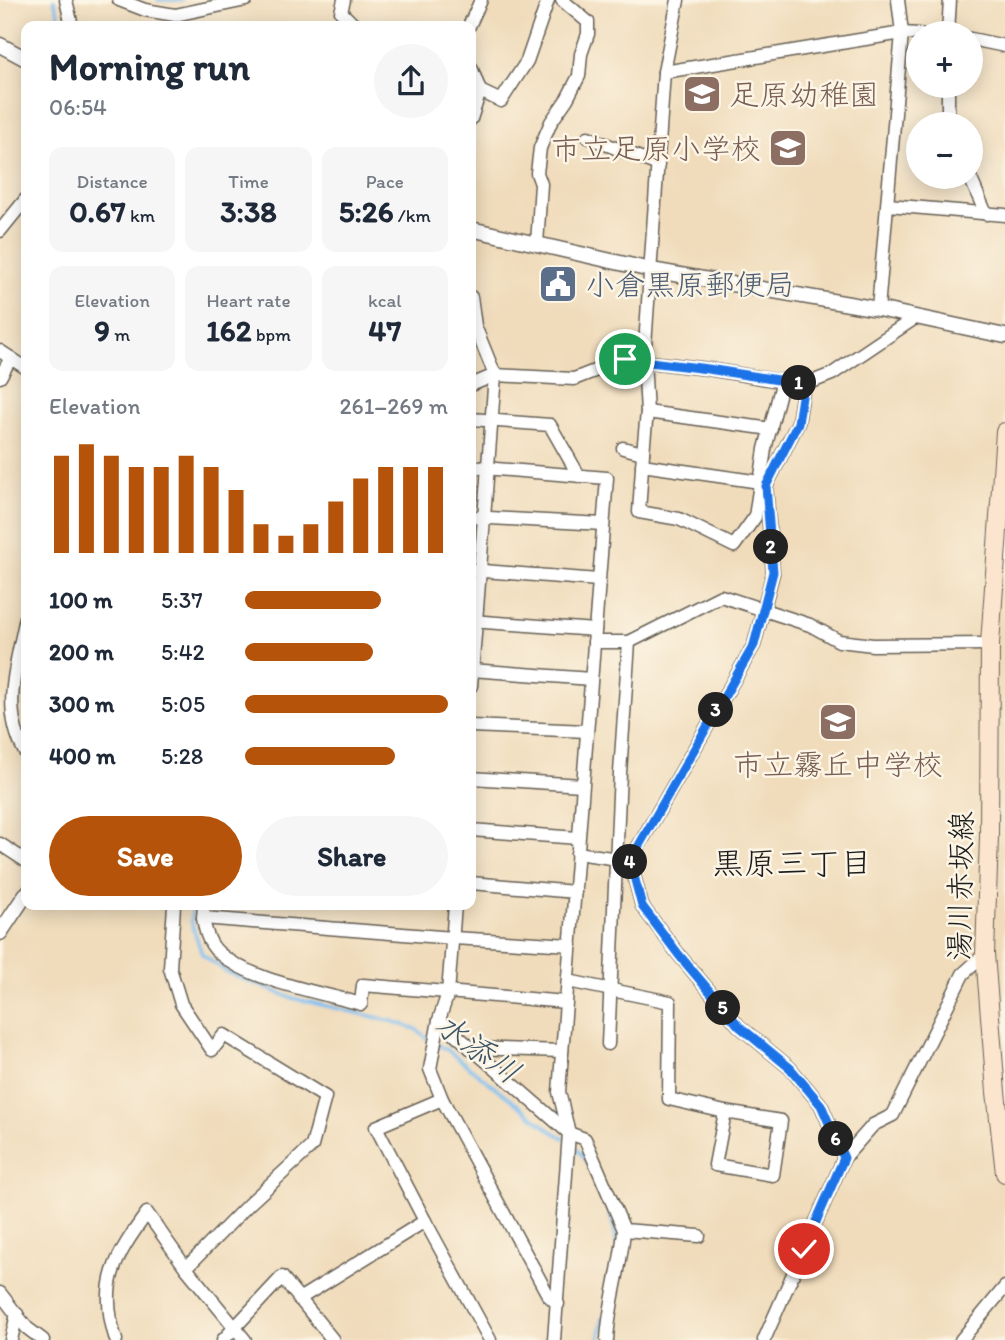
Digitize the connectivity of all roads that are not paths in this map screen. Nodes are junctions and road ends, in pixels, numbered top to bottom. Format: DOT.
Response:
graph roads {
  1 [pos="66,0"];
  2 [pos="119,0"];
  3 [pos="246,0"];
  4 [pos="344,0"];
  5 [pos="481,0"];
  6 [pos="548,0"];
  7 [pos="562,0"];
  8 [pos="678,0"];
  9 [pos="898,0"];
  10 [pos="950,0"];
  11 [pos="71,21"];
  12 [pos="350,21"];
  13 [pos="471,21"];
  14 [pos="949,21"];
  15 [pos="902,33"];
  16 [pos="906,33"];
  17 [pos="983,41"];
  18 [pos="0,45"];
  19 [pos="1005,46"];
  20 [pos="21,56"];
  21 [pos="664,72"];
  22 [pos="476,79"];
  23 [pos="481,91"];
  24 [pos="476,105"];
  25 [pos="588,137"];
  26 [pos="658,165"];
  27 [pos="975,189"];
  28 [pos="21,205"];
  29 [pos="888,205"];
  30 [pos="986,214"];
  31 [pos="1005,215"];
  32 [pos="476,230"];
  33 [pos="0,231"];
  34 [pos="537,244"];
  35 [pos="651,270"];
  36 [pos="877,309"];
  37 [pos="915,318"];
  38 [pos="476,333"];
  39 [pos="1005,336"];
  40 [pos="6,354"];
  41 [pos="644,360"];
  42 [pos="21,364"];
  43 [pos="495,374"];
  44 [pos="0,377"];
  45 [pos="783,380"];
  46 [pos="476,383"];
  47 [pos="804,384"];
  48 [pos="647,412"];
  49 [pos="476,419"];
  50 [pos="492,421"];
  51 [pos="771,429"];
  52 [pos="1005,432"];
  53 [pos="623,448"];
  54 [pos="643,459"];
  55 [pos="476,467"];
  56 [pos="488,468"];
  57 [pos="579,476"];
  58 [pos="760,482"];
  59 [pos="477,518"];
  60 [pos="603,524"];
  61 [pos="476,571"];
  62 [pos="598,580"];
  63 [pos="764,610"];
  64 [pos="476,621"];
  65 [pos="21,634"];
  66 [pos="594,636"];
  67 [pos="629,642"];
  68 [pos="990,644"];
  69 [pos="476,670"];
  70 [pos="591,679"];
  71 [pos="6,687"];
  72 [pos="476,726"];
  73 [pos="587,731"];
  74 [pos="21,743"];
  75 [pos="476,778"];
  76 [pos="582,785"];
  77 [pos="476,830"];
  78 [pos="578,838"];
  79 [pos="0,844"];
  80 [pos="577,853"];
  81 [pos="21,858"];
  82 [pos="623,860"];
  83 [pos="476,883"];
  84 [pos="575,892"];
  85 [pos="21,902"];
  86 [pos="174,910"];
  87 [pos="455,910"];
  88 [pos="203,911"];
  89 [pos="0,933"];
  90 [pos="453,938"];
  91 [pos="570,945"];
  92 [pos="985,954"];
  93 [pos="568,981"];
  94 [pos="609,990"];
  95 [pos="448,993"];
  96 [pos="566,1002"];
  97 [pos="439,1020"];
  98 [pos="608,1044"];
  99 [pos="470,1048"];
  100 [pos="562,1051"];
  101 [pos="442,1098"];
  102 [pos="725,1112"];
  103 [pos="569,1133"];
  104 [pos="844,1158"];
  105 [pos="1005,1173"];
  106 [pos="425,1221"];
  107 [pos="624,1230"];
  108 [pos="699,1236"];
  109 [pos="186,1268"];
  110 [pos="1005,1287"];
  111 [pos="0,1293"];
  112 [pos="299,1299"];
  113 [pos="558,1304"];
  114 [pos="17,1314"];
  115 [pos="235,1328"];
  116 [pos="11,1340"];
  117 [pos="43,1340"];
  118 [pos="116,1340"];
  119 [pos="223,1340"];
  120 [pos="245,1340"];
  121 [pos="333,1340"];
  122 [pos="491,1340"];
  123 [pos="554,1340"];
  124 [pos="607,1340"];
  125 [pos="764,1340"];
  126 [pos="961,1340"];
  1 -- 11 [label="street"];
  2 -- 3 [label="street"];
  4 -- 12 [label="street"];
  5 -- 13 [label="street"];
  6 -- 23 [label="street"];
  7 -- 34 [label="street"];
  8 -- 21 [label="street"];
  9 -- 15 [label="street"];
  10 -- 14 [label="street"];
  15 -- 16 [label="street"];
  15 -- 21 [label="street"];
  15 -- 29 [label="street"];
  17 -- 19 [label="street"];
  18 -- 20 [label="street"];
  21 -- 26 [label="street"];
  22 -- 23 [label="street"];
  23 -- 24 [label="street"];
  25 -- 26 [label="street"];
  26 -- 35 [label="street"];
  27 -- 30 [label="street"];
  28 -- 33 [label="street"];
  29 -- 30 [label="street"];
  29 -- 36 [label="street"];
  30 -- 31 [label="street"];
  32 -- 34 [label="street"];
  34 -- 35 [label="street"];
  35 -- 36 [label="street"];
  35 -- 41 [label="street"];
  36 -- 37 [label="street"];
  37 -- 39 [label="street"];
  37 -- 47 [label="street"];
  38 -- 43 [label="street"];
  40 -- 42 [label="street"];
  40 -- 44 [label="street"];
  41 -- 43 [label="street"];
  41 -- 45 [label="street"];
  41 -- 48 [label="street"];
  43 -- 46 [label="street"];
  43 -- 50 [label="street"];
  45 -- 47 [label="street"];
  45 -- 51 [label="street"];
  47 -- 63 [label="street"];
  48 -- 51 [label="street"];
  48 -- 54 [label="street"];
  49 -- 50 [label="street"];
  50 -- 56 [label="street"];
  50 -- 57 [label="street"];
  51 -- 58 [label="street"];
  52 -- 68 [label="main road, 湯川赤坂線"];
  53 -- 54 [label="street"];
  54 -- 58 [label="street"];
  54 -- 58 [label="street"];
  55 -- 56 [label="street"];
  56 -- 57 [label="street"];
  56 -- 59 [label="street"];
  57 -- 60 [label="street"];
  59 -- 60 [label="street"];
  59 -- 61 [label="street"];
  60 -- 62 [label="street"];
  61 -- 62 [label="street"];
  62 -- 66 [label="street"];
  63 -- 67 [label="street"];
  63 -- 68 [label="street"];
  63 -- 82 [label="street"];
  64 -- 66 [label="street"];
  65 -- 71 [label="street"];
  66 -- 67 [label="street"];
  66 -- 70 [label="street"];
  67 -- 82 [label="street"];
  68 -- 92 [label="main road, 湯川赤坂線"];
  69 -- 70 [label="street"];
  70 -- 73 [label="street"];
  71 -- 74 [label="street"];
  72 -- 73 [label="street"];
  73 -- 76 [label="street"];
  75 -- 76 [label="street"];
  76 -- 78 [label="street"];
  77 -- 78 [label="street"];
  78 -- 80 [label="street"];
  79 -- 81 [label="street"];
  80 -- 82 [label="street"];
  80 -- 84 [label="street"];
  82 -- 94 [label="street"];
  82 -- 104 [label="street"];
  83 -- 84 [label="street"];
  84 -- 91 [label="street"];
  85 -- 89 [label="street"];
  86 -- 109 [label="street"];
  87 -- 90 [label="street"];
  88 -- 90 [label="street"];
  88 -- 95 [label="street"];
  90 -- 91 [label="street"];
  90 -- 95 [label="street"];
  91 -- 93 [label="street"];
  92 -- 104 [label="street"];
  92 -- 105 [label="main road, 湯川赤坂線"];
  93 -- 94 [label="street"];
  93 -- 96 [label="street"];
  94 -- 98 [label="street"];
  94 -- 102 [label="street"];
  95 -- 96 [label="street"];
  95 -- 97 [label="street"];
  96 -- 100 [label="street"];
  97 -- 99 [label="street"];
  97 -- 101 [label="street"];
  99 -- 100 [label="street"];
  99 -- 103 [label="street"];
  100 -- 103 [label="street"];
  101 -- 106 [label="street"];
  101 -- 113 [label="street"];
  102 -- 102 [label="street"];
  103 -- 107 [label="street"];
  103 -- 113 [label="street"];
  104 -- 125 [label="street"];
  106 -- 112 [label="street"];
  106 -- 122 [label="street"];
  107 -- 108 [label="street"];
  107 -- 124 [label="street"];
  109 -- 115 [label="street"];
  109 -- 118 [label="street"];
  110 -- 126 [label="street"];
  111 -- 114 [label="street"];
  112 -- 115 [label="street"];
  112 -- 121 [label="street"];
  113 -- 123 [label="street"];
  114 -- 116 [label="street"];
  114 -- 117 [label="street"];
  115 -- 119 [label="street"];
  115 -- 120 [label="street"];
}
